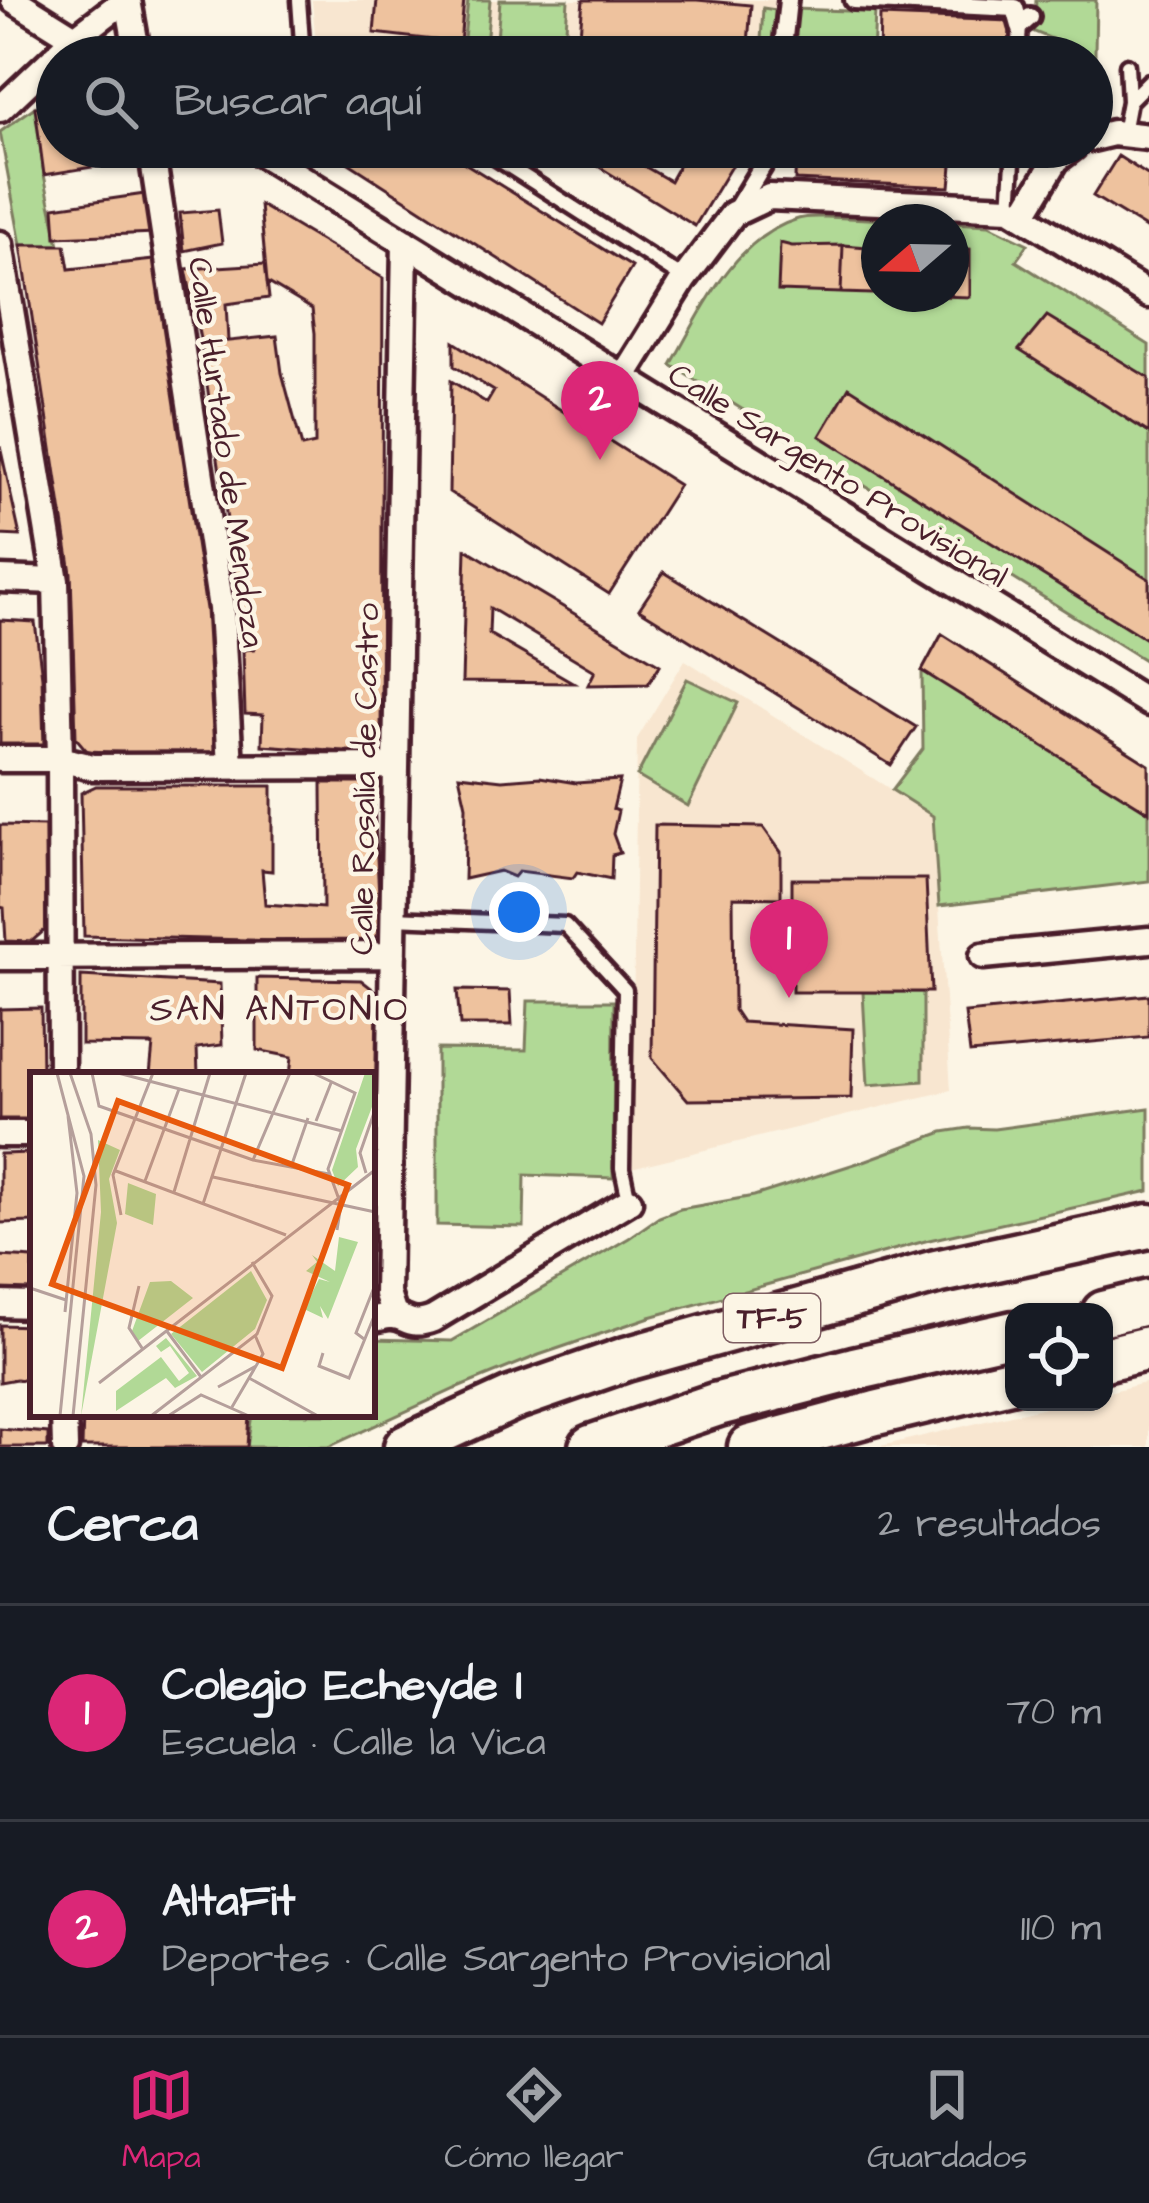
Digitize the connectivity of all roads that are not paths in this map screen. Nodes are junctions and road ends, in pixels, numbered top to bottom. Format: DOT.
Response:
graph roads {
  1 [pos="14,0"];
  2 [pos="127,0"];
  3 [pos="298,0"];
  4 [pos="788,0"];
  5 [pos="854,0"];
  6 [pos="1025,21"];
  7 [pos="69,36"];
  8 [pos="78,36"];
  9 [pos="133,36"];
  10 [pos="301,36"];
  11 [pos="784,36"];
  12 [pos="1022,36"];
  13 [pos="36,75"];
  14 [pos="1149,79"];
  15 [pos="1129,101"];
  16 [pos="0,109"];
  17 [pos="1136,135"];
  18 [pos="155,168"];
  19 [pos="285,168"];
  20 [pos="512,168"];
  21 [pos="761,168"];
  22 [pos="1015,168"];
  23 [pos="1050,168"];
  24 [pos="1017,212"];
  25 [pos="733,214"];
  26 [pos="405,242"];
  27 [pos="0,244"];
  28 [pos="684,279"];
  29 [pos="1149,295"];
  30 [pos="9,357"];
  31 [pos="622,379"];
  32 [pos="0,578"];
  33 [pos="56,581"];
  34 [pos="1149,703"];
  35 [pos="0,759"];
  36 [pos="60,759"];
  37 [pos="230,766"];
  38 [pos="396,766"];
  39 [pos="393,918"];
  40 [pos="1149,940"];
  41 [pos="61,955"];
  42 [pos="393,956"];
  43 [pos="983,956"];
  44 [pos="0,957"];
  45 [pos="61,1072"];
  46 [pos="381,1138"];
  47 [pos="629,1201"];
  48 [pos="1149,1226"];
  49 [pos="1149,1302"];
  50 [pos="0,1304"];
  51 [pos="30,1305"];
  52 [pos="1113,1310"];
  53 [pos="383,1317"];
  54 [pos="1005,1335"];
  55 [pos="1149,1348"];
  56 [pos="1113,1357"];
  57 [pos="1005,1383"];
  58 [pos="64,1417"];
  59 [pos="809,1438"];
  60 [pos="65,1447"];
  61 [pos="406,1447"];
  62 [pos="591,1447"];
  63 [pos="750,1447"];
  1 -- 7 [label="street"];
  2 -- 8 [label="street"];
  2 -- 9 [label="street"];
  3 -- 10 [label="lane"];
  4 -- 11 [label="street"];
  5 -- 6 [label="street"];
  6 -- 12 [label="lane"];
  13 -- 16 [label="street"];
  14 -- 15 [label="lane"];
  14 -- 15 [label="lane"];
  15 -- 17 [label="lane"];
  18 -- 37 [label="street, Calle Hurtado de Mendoza"];
  19 -- 26 [label="street, Calle Sargento Provisional"];
  20 -- 28 [label="lane"];
  21 -- 25 [label="street"];
  22 -- 24 [label="lane"];
  23 -- 24 [label="street"];
  24 -- 25 [label="street"];
  24 -- 29 [label="street"];
  25 -- 28 [label="street"];
  26 -- 31 [label="street, Calle Sargento Provisional"];
  26 -- 38 [label="street, Calle Rosalía de Castro"];
  27 -- 30 [label="street"];
  28 -- 31 [label="street"];
  30 -- 33 [label="street"];
  31 -- 34 [label="street, Calle Sargento Provisional"];
  32 -- 33 [label="street"];
  33 -- 36 [label="street"];
  35 -- 36 [label="street"];
  36 -- 37 [label="street"];
  36 -- 41 [label="street"];
  37 -- 38 [label="street"];
  38 -- 39 [label="street, Calle Rosalía de Castro"];
  39 -- 42 [label="street, Calle Rosalía de Castro"];
  39 -- 47 [label="lane"];
  40 -- 43 [label="street"];
  41 -- 42 [label="street"];
  41 -- 44 [label="street"];
  41 -- 45 [label="street"];
  42 -- 46 [label="street, Calle Rosalía de Castro"];
  46 -- 53 [label="street, Calle Rosalía de Castro"];
  47 -- 53 [label="street"];
  48 -- 61 [label="highway, TF-5"];
  49 -- 52 [label="highway"];
  50 -- 51 [label="street"];
  54 -- 62 [label="highway, TF-5"];
  55 -- 56 [label="highway"];
  57 -- 59 [label="highway"];
  58 -- 60 [label="street"];
  59 -- 63 [label="highway"];
}
